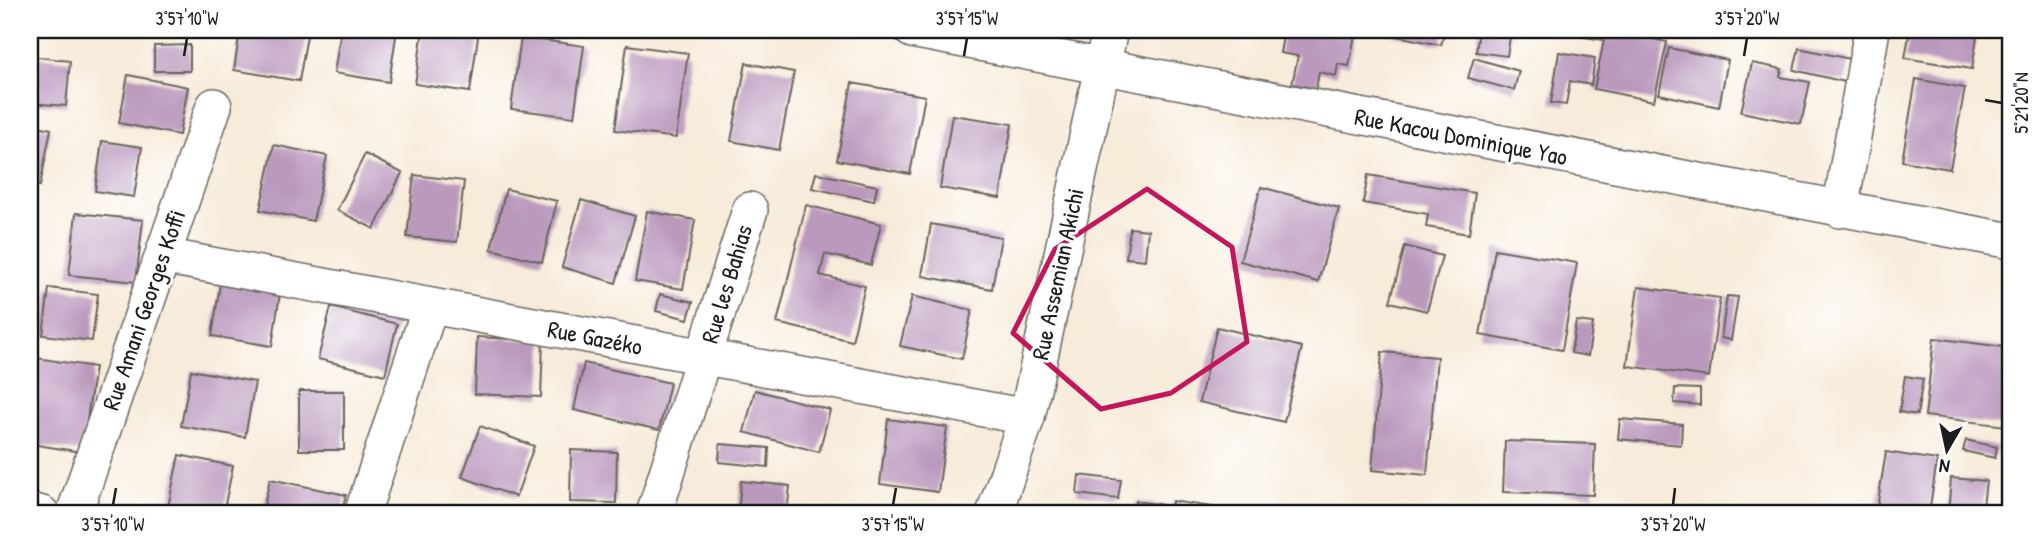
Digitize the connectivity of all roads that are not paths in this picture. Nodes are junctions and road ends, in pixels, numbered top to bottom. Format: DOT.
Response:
graph roads {
  1 [pos="912,30"];
  2 [pos="1110,30"];
  3 [pos="1872,30"];
  4 [pos="1102,67"];
  5 [pos="214,106"];
  6 [pos="1842,195"];
  7 [pos="750,210"];
  8 [pos="2011,241"];
  9 [pos="163,256"];
  10 [pos="430,307"];
  11 [pos="704,358"];
  12 [pos="1027,417"];
  13 [pos="30,511"];
  14 [pos="42,514"];
  15 [pos="74,514"];
  16 [pos="362,514"];
  17 [pos="654,514"];
  18 [pos="994,514"];
  1 -- 4 [label="street, Rue Kacou Dominique Yao"];
  2 -- 4 [label="street, Rue Assemian Akichi"];
  3 -- 6 [label="street"];
  4 -- 6 [label="street, Rue Kacou Dominique Yao"];
  4 -- 12 [label="street, Rue Assemian Akichi"];
  5 -- 9 [label="street, Rue Amani Georges Koffi"];
  6 -- 8 [label="street, Rue Kacou Dominique Yao"];
  7 -- 11 [label="street, Rue les Bahias"];
  9 -- 10 [label="street, Rue Gazéko"];
  9 -- 15 [label="street, Rue Amani Georges Koffi"];
  10 -- 11 [label="street, Rue Gazéko"];
  10 -- 16 [label="street"];
  11 -- 12 [label="street, Rue Gazéko"];
  11 -- 17 [label="street, Rue les Bahias"];
  12 -- 18 [label="street, Rue Assemian Akichi"];
  13 -- 14 [label="street"];
}
